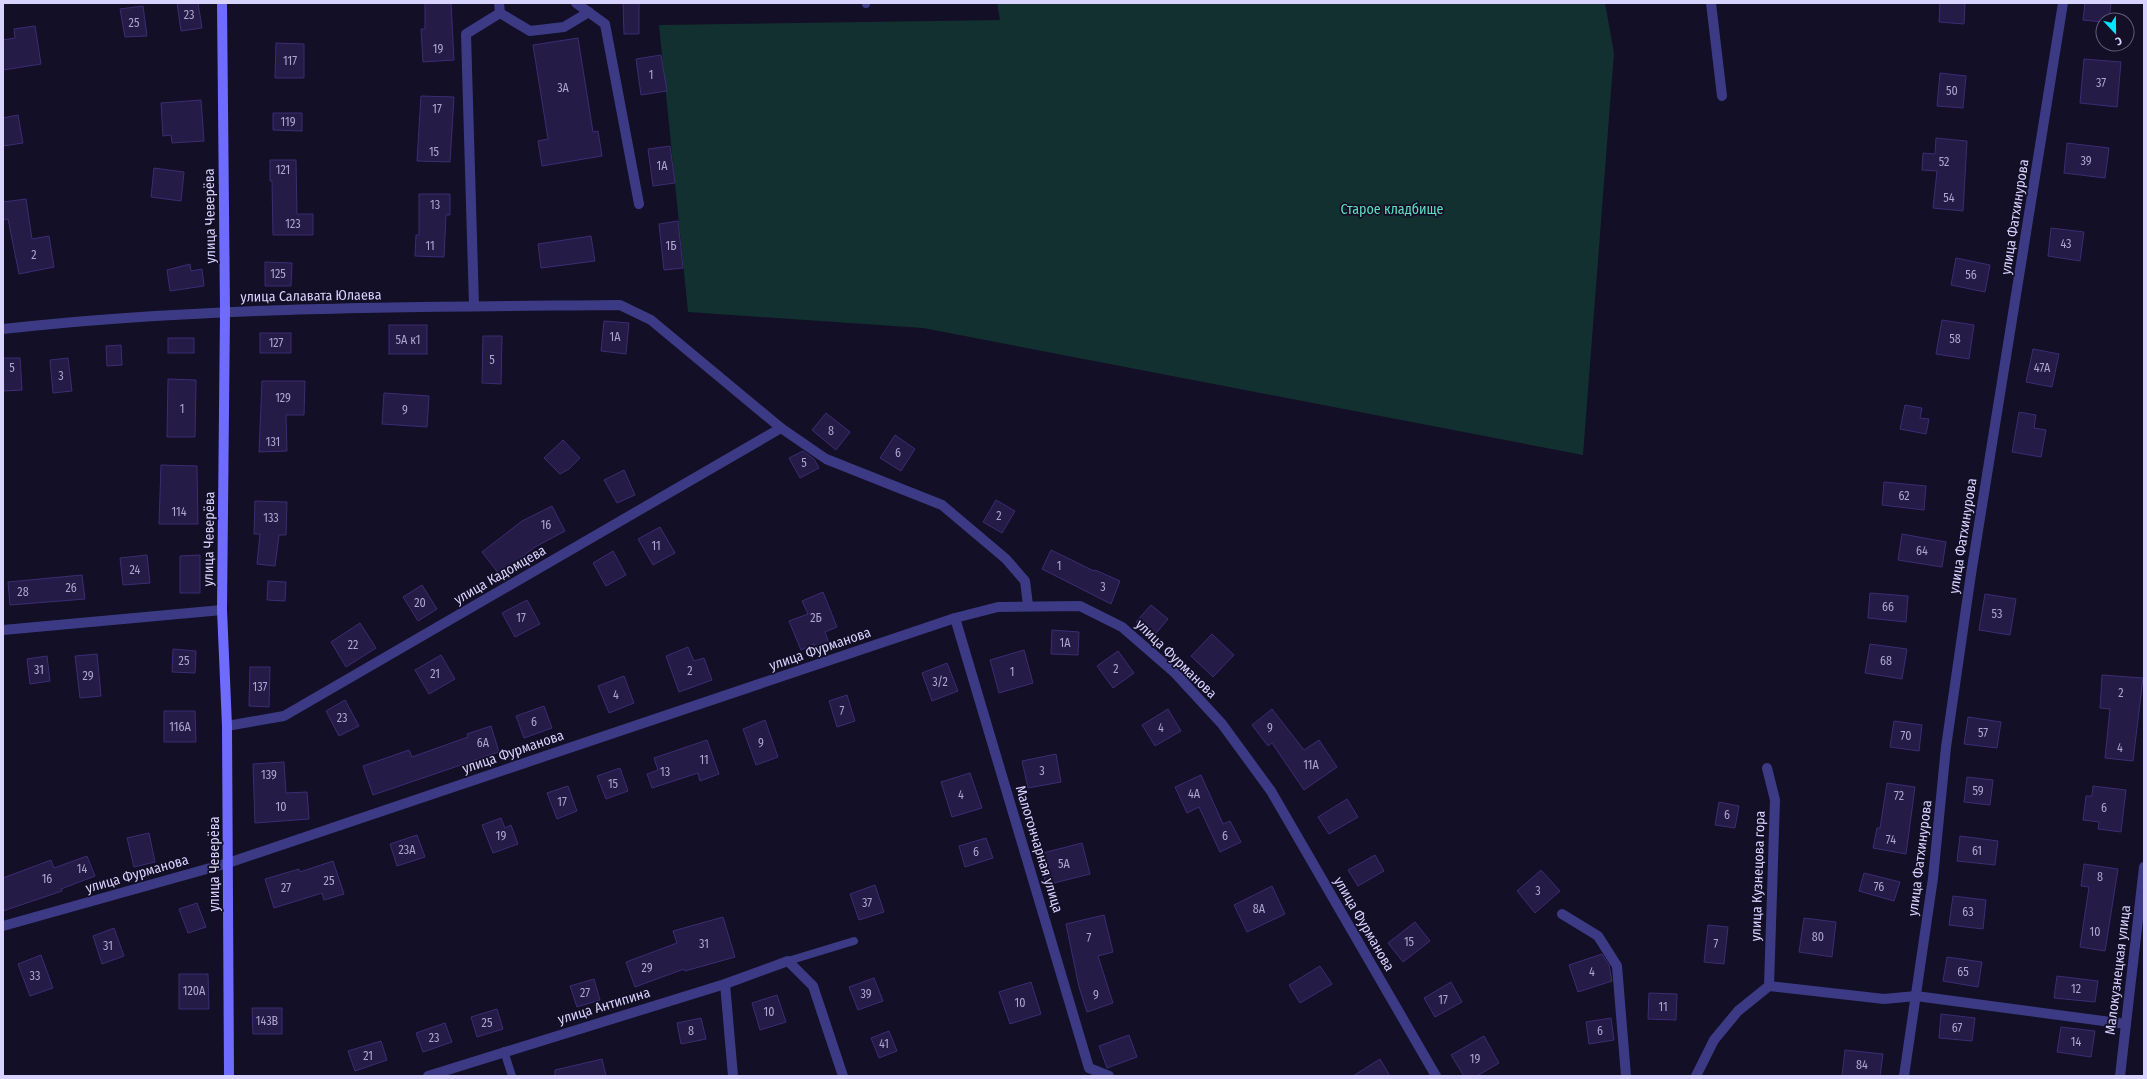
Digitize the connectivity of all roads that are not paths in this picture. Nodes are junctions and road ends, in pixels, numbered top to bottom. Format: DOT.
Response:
graph roads {
  1 [pos="222,3"];
  2 [pos="576,3"];
  3 [pos="1712,3"];
  4 [pos="2063,3"];
  5 [pos="500,8"];
  6 [pos="589,12"];
  7 [pos="1722,96"];
  8 [pos="639,204"];
  9 [pos="474,306"];
  10 [pos="225,311"];
  11 [pos="3,329"];
  12 [pos="780,428"];
  13 [pos="1028,605"];
  14 [pos="222,610"];
  15 [pos="955,618"];
  16 [pos="3,630"];
  17 [pos="227,726"];
  18 [pos="1768,768"];
  19 [pos="228,863"];
  20 [pos="2144,867"];
  21 [pos="1562,914"];
  22 [pos="3,926"];
  23 [pos="854,941"];
  24 [pos="788,961"];
  25 [pos="725,984"];
  26 [pos="1769,986"];
  27 [pos="1916,996"];
  28 [pos="2126,1024"];
  29 [pos="504,1051"];
  30 [pos="229,1076"];
  31 [pos="428,1076"];
  32 [pos="512,1076"];
  33 [pos="734,1076"];
  34 [pos="842,1076"];
  35 [pos="1109,1076"];
  36 [pos="1436,1076"];
  37 [pos="1626,1076"];
  38 [pos="1696,1076"];
  39 [pos="1904,1076"];
  40 [pos="2120,1076"];
  1 -- 10 [label="street, улица Чеверёва"];
  2 -- 6 [label="street"];
  3 -- 7 [label="street"];
  4 -- 27 [label="street, улица Фатхинурова"];
  5 -- 6 [label="street"];
  5 -- 9 [label="street"];
  6 -- 8 [label="street"];
  9 -- 10 [label="street, улица Салавата Юлаева"];
  9 -- 12 [label="street, улица Салавата Юлаева"];
  10 -- 11 [label="street, улица Салавата Юлаева"];
  10 -- 14 [label="street, улица Чеверёва"];
  12 -- 13 [label="street"];
  12 -- 17 [label="street, улица Кадомцева"];
  13 -- 15 [label="street, улица Фурманова"];
  13 -- 36 [label="street, улица Фурманова"];
  14 -- 16 [label="street"];
  14 -- 17 [label="street, улица Чеверёва"];
  15 -- 19 [label="street, улица Фурманова"];
  15 -- 35 [label="street, Малогончарная улица"];
  17 -- 19 [label="street, улица Чеверёва"];
  18 -- 26 [label="street, улица Кузнецова гора"];
  19 -- 22 [label="street, улица Фурманова"];
  19 -- 30 [label="street, улица Чеверёва"];
  20 -- 28 [label="street, Малокузнецкая улица"];
  21 -- 37 [label="street"];
  23 -- 24 [label="lane, улица Антипина"];
  24 -- 25 [label="street, улица Антипина"];
  24 -- 34 [label="street"];
  25 -- 29 [label="street, улица Антипина"];
  25 -- 33 [label="street"];
  26 -- 27 [label="street"];
  26 -- 38 [label="street"];
  27 -- 28 [label="street"];
  27 -- 39 [label="street, улица Фатхинурова"];
  28 -- 40 [label="street, Малокузнецкая улица"];
  29 -- 31 [label="street, улица Антипина"];
  29 -- 32 [label="lane"];
}
